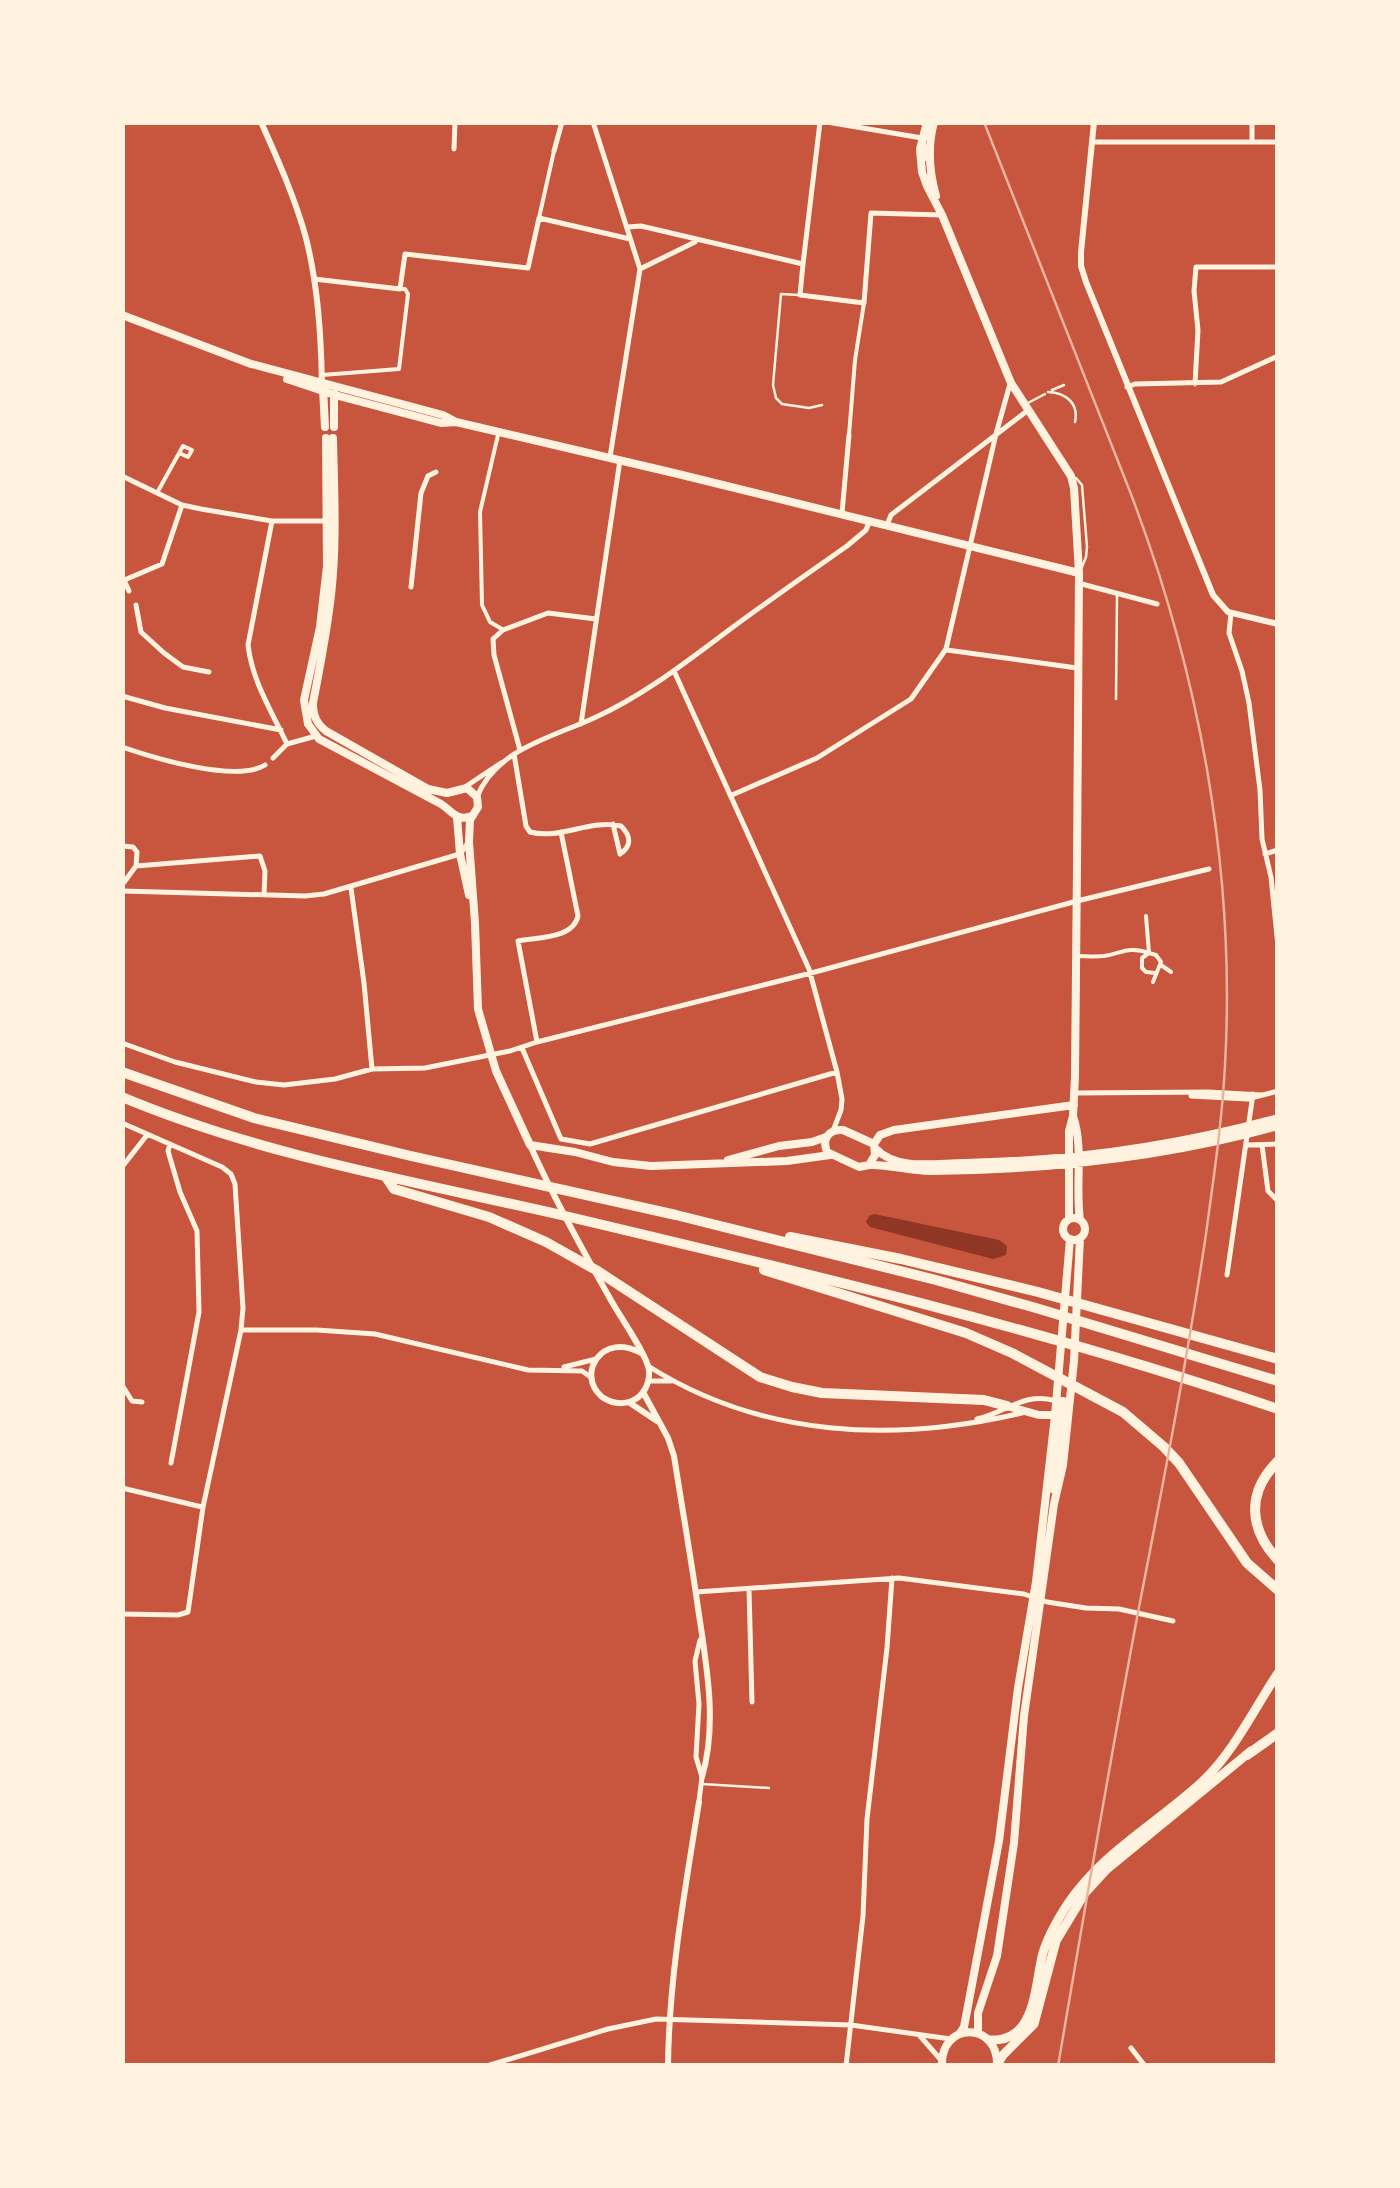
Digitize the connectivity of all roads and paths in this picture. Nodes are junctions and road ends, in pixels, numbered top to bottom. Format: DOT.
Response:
graph roads {
  1 [pos="261,122"];
  2 [pos="455,122"];
  3 [pos="562,122"];
  4 [pos="592,122"];
  5 [pos="824,122"];
  6 [pos="930,122"];
  7 [pos="1094,122"];
  8 [pos="1252,122"];
  9 [pos="922,138"];
  10 [pos="1092,142"];
  11 [pos="1252,142"];
  12 [pos="1278,142"];
  13 [pos="454,149"];
  14 [pos="554,151"];
  15 [pos="932,182"];
  16 [pos="942,215"];
  17 [pos="539,218"];
  18 [pos="627,227"];
  19 [pos="630,239"];
  20 [pos="698,241"];
  21 [pos="803,264"];
  22 [pos="1278,267"];
  23 [pos="640,269"];
  24 [pos="314,279"];
  25 [pos="400,289"];
  26 [pos="800,296"];
  27 [pos="864,303"];
  28 [pos="122,313"];
  29 [pos="1278,356"];
  30 [pos="1011,383"];
  31 [pos="1195,384"];
  32 [pos="1064,385"];
  33 [pos="1128,386"];
  34 [pos="328,389"];
  35 [pos="1048,392"];
  36 [pos="822,405"];
  37 [pos="1026,407"];
  38 [pos="456,422"];
  39 [pos="1075,422"];
  40 [pos="330,427"];
  41 [pos="500,431"];
  42 [pos="996,434"];
  43 [pos="849,435"];
  44 [pos="329,438"];
  45 [pos="179,453"];
  46 [pos="610,457"];
  47 [pos="620,460"];
  48 [pos="436,472"];
  49 [pos="122,476"];
  50 [pos="157,493"];
  51 [pos="182,505"];
  52 [pos="842,514"];
  53 [pos="870,520"];
  54 [pos="272,521"];
  55 [pos="332,521"];
  56 [pos="887,525"];
  57 [pos="970,546"];
  58 [pos="1079,572"];
  59 [pos="123,580"];
  60 [pos="1078,583"];
  61 [pos="411,587"];
  62 [pos="129,591"];
  63 [pos="1117,594"];
  64 [pos="1157,604"];
  65 [pos="136,605"];
  66 [pos="1231,613"];
  67 [pos="596,619"];
  68 [pos="1278,624"];
  69 [pos="503,630"];
  70 [pos="946,650"];
  71 [pos="1077,668"];
  72 [pos="674,671"];
  73 [pos="208,672"];
  74 [pos="122,696"];
  75 [pos="1116,699"];
  76 [pos="581,724"];
  77 [pos="280,730"];
  78 [pos="316,736"];
  79 [pos="288,744"];
  80 [pos="122,747"];
  81 [pos="517,752"];
  82 [pos="273,758"];
  83 [pos="504,762"];
  84 [pos="265,765"];
  85 [pos="464,788"];
  86 [pos="452,792"];
  87 [pos="732,795"];
  88 [pos="477,796"];
  89 [pos="453,813"];
  90 [pos="472,816"];
  91 [pos="613,824"];
  92 [pos="561,832"];
  93 [pos="469,842"];
  94 [pos="122,846"];
  95 [pos="1278,850"];
  96 [pos="460,854"];
  97 [pos="1265,854"];
  98 [pos="136,866"];
  99 [pos="1209,870"];
  100 [pos="351,887"];
  101 [pos="122,888"];
  102 [pos="264,895"];
  103 [pos="1077,901"];
  104 [pos="1146,916"];
  105 [pos="475,918"];
  106 [pos="1278,946"];
  107 [pos="1148,954"];
  108 [pos="1076,956"];
  109 [pos="1161,965"];
  110 [pos="1172,972"];
  111 [pos="810,973"];
  112 [pos="1155,973"];
  113 [pos="1153,982"];
  114 [pos="536,1042"];
  115 [pos="122,1043"];
  116 [pos="522,1048"];
  117 [pos="490,1056"];
  118 [pos="372,1068"];
  119 [pos="122,1072"];
  120 [pos="837,1072"];
  121 [pos="1278,1091"];
  122 [pos="1074,1092"];
  123 [pos="1248,1096"];
  124 [pos="122,1097"];
  125 [pos="1074,1105"];
  126 [pos="1074,1116"];
  127 [pos="1278,1122"];
  128 [pos="122,1124"];
  129 [pos="830,1134"];
  130 [pos="148,1135"];
  131 [pos="170,1144"];
  132 [pos="1278,1144"];
  133 [pos="1246,1145"];
  134 [pos="1262,1145"];
  135 [pos="530,1146"];
  136 [pos="875,1147"];
  137 [pos="830,1155"];
  138 [pos="1063,1161"];
  139 [pos="694,1165"];
  140 [pos="869,1165"];
  141 [pos="122,1167"];
  142 [pos="386,1176"];
  143 [pos="1278,1201"];
  144 [pos="676,1215"];
  145 [pos="1068,1219"];
  146 [pos="1080,1220"];
  147 [pos="1075,1238"];
  148 [pos="696,1249"];
  149 [pos="1227,1275"];
  150 [pos="624,1323"];
  151 [pos="242,1330"];
  152 [pos="618,1346"];
  153 [pos="641,1353"];
  154 [pos="596,1359"];
  155 [pos="1278,1360"];
  156 [pos="648,1366"];
  157 [pos="556,1369"];
  158 [pos="592,1378"];
  159 [pos="1278,1380"];
  160 [pos="649,1381"];
  161 [pos="674,1381"];
  162 [pos="1057,1384"];
  163 [pos="122,1385"];
  164 [pos="643,1392"];
  165 [pos="1044,1397"];
  166 [pos="1063,1401"];
  167 [pos="142,1402"];
  168 [pos="629,1402"];
  169 [pos="1007,1406"];
  170 [pos="1278,1409"];
  171 [pos="1025,1412"];
  172 [pos="1062,1415"];
  173 [pos="659,1423"];
  174 [pos="960,1424"];
  175 [pos="1278,1461"];
  176 [pos="171,1462"];
  177 [pos="122,1488"];
  178 [pos="1049,1504"];
  179 [pos="203,1507"];
  180 [pos="1278,1560"];
  181 [pos="892,1578"];
  182 [pos="749,1589"];
  183 [pos="1278,1590"];
  184 [pos="696,1592"];
  185 [pos="1037,1598"];
  186 [pos="122,1614"];
  187 [pos="1173,1621"];
  188 [pos="1278,1673"];
  189 [pos="752,1702"];
  190 [pos="1278,1730"];
  191 [pos="1246,1755"];
  192 [pos="701,1780"];
  193 [pos="770,1788"];
  194 [pos="699,1802"];
  195 [pos="1153,1825"];
  196 [pos="1055,1934"];
  197 [pos="669,2020"];
  198 [pos="851,2025"];
  199 [pos="960,2033"];
  200 [pos="978,2033"];
  201 [pos="920,2036"];
  202 [pos="950,2039"];
  203 [pos="989,2040"];
  204 [pos="1130,2048"];
  205 [pos="942,2062"];
  206 [pos="997,2065"];
  207 [pos="487,2066"];
  208 [pos="668,2066"];
  209 [pos="846,2066"];
  210 [pos="1146,2066"];
  1 -- 24 [label="street"];
  2 -- 13 [label="street"];
  3 -- 14 [label="street"];
  4 -- 18 [label="street"];
  5 -- 9 [label="street"];
  5 -- 21 [label="street"];
  6 -- 9 [label="main road"];
  6 -- 15 [label="main road"];
  7 -- 10 [label="street"];
  8 -- 11 [label="street"];
  9 -- 15 [label="street"];
  9 -- 16 [label="main road"];
  10 -- 11 [label="street"];
  10 -- 33 [label="street"];
  11 -- 12 [label="street"];
  14 -- 17 [label="street"];
  15 -- 16 [label="main road"];
  16 -- 27 [label="street"];
  16 -- 30 [label="main road"];
  17 -- 19 [label="street"];
  17 -- 25 [label="street"];
  18 -- 19 [label="street"];
  18 -- 20 [label="street"];
  19 -- 23 [label="street"];
  20 -- 21 [label="street"];
  20 -- 23 [label="street"];
  21 -- 26 [label="street"];
  22 -- 31 [label="street"];
  23 -- 46 [label="street"];
  24 -- 25 [label="street"];
  24 -- 34 [label="street"];
  25 -- 34 [label="street"];
  26 -- 27 [label="street"];
  26 -- 36 [label="lane"];
  27 -- 43 [label="street"];
  28 -- 34 [label="main road"];
  29 -- 31 [label="street"];
  30 -- 37 [label="main road"];
  30 -- 42 [label="street"];
  31 -- 33 [label="street"];
  32 -- 35 [label="lane"];
  33 -- 66 [label="street"];
  34 -- 38 [label="main road"];
  34 -- 38 [label="main road"];
  34 -- 40 [label="main road"];
  35 -- 37 [label="lane"];
  35 -- 39 [label="lane"];
  37 -- 42 [label="street"];
  37 -- 58 [label="main road"];
  38 -- 41 [label="main road"];
  41 -- 46 [label="main road"];
  41 -- 69 [label="street"];
  42 -- 56 [label="street"];
  42 -- 57 [label="street"];
  43 -- 52 [label="street"];
  44 -- 55 [label="main road"];
  45 -- 50 [label="street"];
  46 -- 47 [label="main road"];
  47 -- 52 [label="main road"];
  47 -- 67 [label="street"];
  48 -- 61 [label="street"];
  49 -- 50 [label="street"];
  50 -- 51 [label="street"];
  51 -- 54 [label="street"];
  51 -- 59 [label="street"];
  52 -- 53 [label="main road"];
  53 -- 56 [label="main road"];
  53 -- 72 [label="street"];
  54 -- 55 [label="street"];
  54 -- 77 [label="street"];
  55 -- 78 [label="main road"];
  55 -- 86 [label="main road"];
  56 -- 57 [label="main road"];
  57 -- 58 [label="main road"];
  57 -- 70 [label="street"];
  58 -- 60 [label="main road"];
  59 -- 62 [label="street"];
  60 -- 63 [label="street"];
  60 -- 71 [label="main road"];
  63 -- 64 [label="street"];
  63 -- 75 [label="lane"];
  65 -- 73 [label="street"];
  66 -- 68 [label="street"];
  66 -- 97 [label="street"];
  67 -- 69 [label="street"];
  67 -- 76 [label="street"];
  69 -- 81 [label="street"];
  70 -- 71 [label="street"];
  70 -- 87 [label="street"];
  71 -- 103 [label="main road"];
  72 -- 76 [label="street"];
  72 -- 87 [label="street"];
  74 -- 77 [label="street"];
  76 -- 81 [label="street"];
  77 -- 79 [label="street"];
  78 -- 79 [label="street"];
  78 -- 89 [label="main road"];
  79 -- 82 [label="street"];
  80 -- 84 [label="street"];
  81 -- 83 [label="street"];
  81 -- 92 [label="street"];
  83 -- 85 [label="street"];
  83 -- 88 [label="street"];
  85 -- 86 [label="main road"];
  85 -- 88 [label="main road"];
  86 -- 89 [label="main road"];
  87 -- 111 [label="street"];
  88 -- 90 [label="main road"];
  89 -- 90 [label="main road"];
  89 -- 96 [label="main road"];
  90 -- 93 [label="main road"];
  91 -- 91 [label="street"];
  91 -- 92 [label="street"];
  92 -- 114 [label="street"];
  93 -- 96 [label="street"];
  93 -- 105 [label="main road"];
  94 -- 98 [label="street"];
  95 -- 97 [label="street"];
  96 -- 100 [label="street"];
  96 -- 105 [label="main road"];
  97 -- 106 [label="street"];
  98 -- 101 [label="street"];
  98 -- 102 [label="street"];
  99 -- 103 [label="street"];
  100 -- 102 [label="street"];
  100 -- 118 [label="street"];
  101 -- 102 [label="street"];
  103 -- 108 [label="main road"];
  103 -- 111 [label="street"];
  104 -- 107 [label="street"];
  105 -- 117 [label="main road"];
  107 -- 108 [label="street"];
  107 -- 109 [label="street"];
  107 -- 112 [label="street"];
  108 -- 122 [label="main road"];
  109 -- 110 [label="street"];
  109 -- 112 [label="street"];
  111 -- 114 [label="street"];
  111 -- 120 [label="street"];
  112 -- 113 [label="street"];
  114 -- 116 [label="street"];
  115 -- 118 [label="street"];
  116 -- 117 [label="street"];
  116 -- 120 [label="street"];
  117 -- 118 [label="street"];
  117 -- 135 [label="main road"];
  119 -- 144 [label="highway"];
  120 -- 129 [label="street"];
  121 -- 123 [label="street"];
  122 -- 123 [label="street"];
  122 -- 125 [label="main road"];
  123 -- 133 [label="street"];
  124 -- 142 [label="highway"];
  125 -- 126 [label="main road"];
  125 -- 136 [label="main road"];
  126 -- 145 [label="main road"];
  126 -- 146 [label="main road"];
  127 -- 138 [label="main road"];
  128 -- 130 [label="street"];
  129 -- 136 [label="main road"];
  129 -- 137 [label="main road"];
  129 -- 139 [label="main road"];
  130 -- 131 [label="street"];
  130 -- 141 [label="street"];
  131 -- 151 [label="street"];
  131 -- 176 [label="street"];
  132 -- 134 [label="street"];
  133 -- 134 [label="street"];
  133 -- 149 [label="street"];
  134 -- 143 [label="street"];
  135 -- 139 [label="main road"];
  135 -- 150 [label="street"];
  136 -- 138 [label="main road"];
  136 -- 140 [label="main road"];
  137 -- 139 [label="main road"];
  137 -- 140 [label="main road"];
  138 -- 140 [label="main road"];
  142 -- 148 [label="highway"];
  142 -- 169 [label="highway"];
  144 -- 155 [label="highway"];
  144 -- 159 [label="highway"];
  145 -- 146 [label="main road"];
  145 -- 147 [label="main road"];
  146 -- 147 [label="main road"];
  147 -- 162 [label="main road"];
  147 -- 166 [label="main road"];
  148 -- 170 [label="highway"];
  148 -- 183 [label="highway"];
  150 -- 152 [label="street"];
  150 -- 153 [label="street"];
  151 -- 157 [label="street"];
  151 -- 179 [label="street"];
  152 -- 153 [label="street"];
  152 -- 154 [label="street"];
  153 -- 156 [label="street"];
  154 -- 157 [label="street"];
  154 -- 158 [label="street"];
  156 -- 160 [label="street"];
  156 -- 161 [label="street"];
  157 -- 158 [label="street"];
  158 -- 168 [label="street"];
  160 -- 161 [label="street"];
  160 -- 164 [label="street"];
  161 -- 174 [label="street"];
  162 -- 165 [label="street"];
  162 -- 166 [label="main road"];
  163 -- 167 [label="street"];
  164 -- 168 [label="street"];
  164 -- 173 [label="street"];
  165 -- 166 [label="street"];
  165 -- 169 [label="street"];
  166 -- 172 [label="main road"];
  168 -- 173 [label="street"];
  169 -- 171 [label="main road"];
  169 -- 174 [label="street"];
  171 -- 172 [label="main road"];
  171 -- 174 [label="street"];
  172 -- 178 [label="main road"];
  172 -- 178 [label="main road"];
  173 -- 184 [label="street"];
  175 -- 180 [label="highway"];
  177 -- 179 [label="street"];
  178 -- 185 [label="main road"];
  179 -- 186 [label="street"];
  181 -- 182 [label="street"];
  181 -- 185 [label="street"];
  181 -- 198 [label="street"];
  182 -- 184 [label="street"];
  182 -- 189 [label="street"];
  184 -- 192 [label="street"];
  185 -- 187 [label="street"];
  185 -- 199 [label="main road"];
  185 -- 200 [label="main road"];
  188 -- 195 [label="highway"];
  190 -- 191 [label="highway"];
  191 -- 195 [label="highway"];
  192 -- 193 [label="lane"];
  192 -- 194 [label="street"];
  194 -- 197 [label="street"];
  195 -- 196 [label="highway"];
  196 -- 203 [label="highway"];
  196 -- 206 [label="highway"];
  197 -- 198 [label="street"];
  197 -- 207 [label="street"];
  197 -- 208 [label="street"];
  198 -- 201 [label="street"];
  198 -- 209 [label="street"];
  199 -- 200 [label="main road"];
  199 -- 202 [label="main road"];
  200 -- 203 [label="main road"];
  201 -- 202 [label="street"];
  201 -- 205 [label="street"];
  202 -- 205 [label="main road"];
  203 -- 206 [label="main road"];
  204 -- 210 [label="street"];
}
